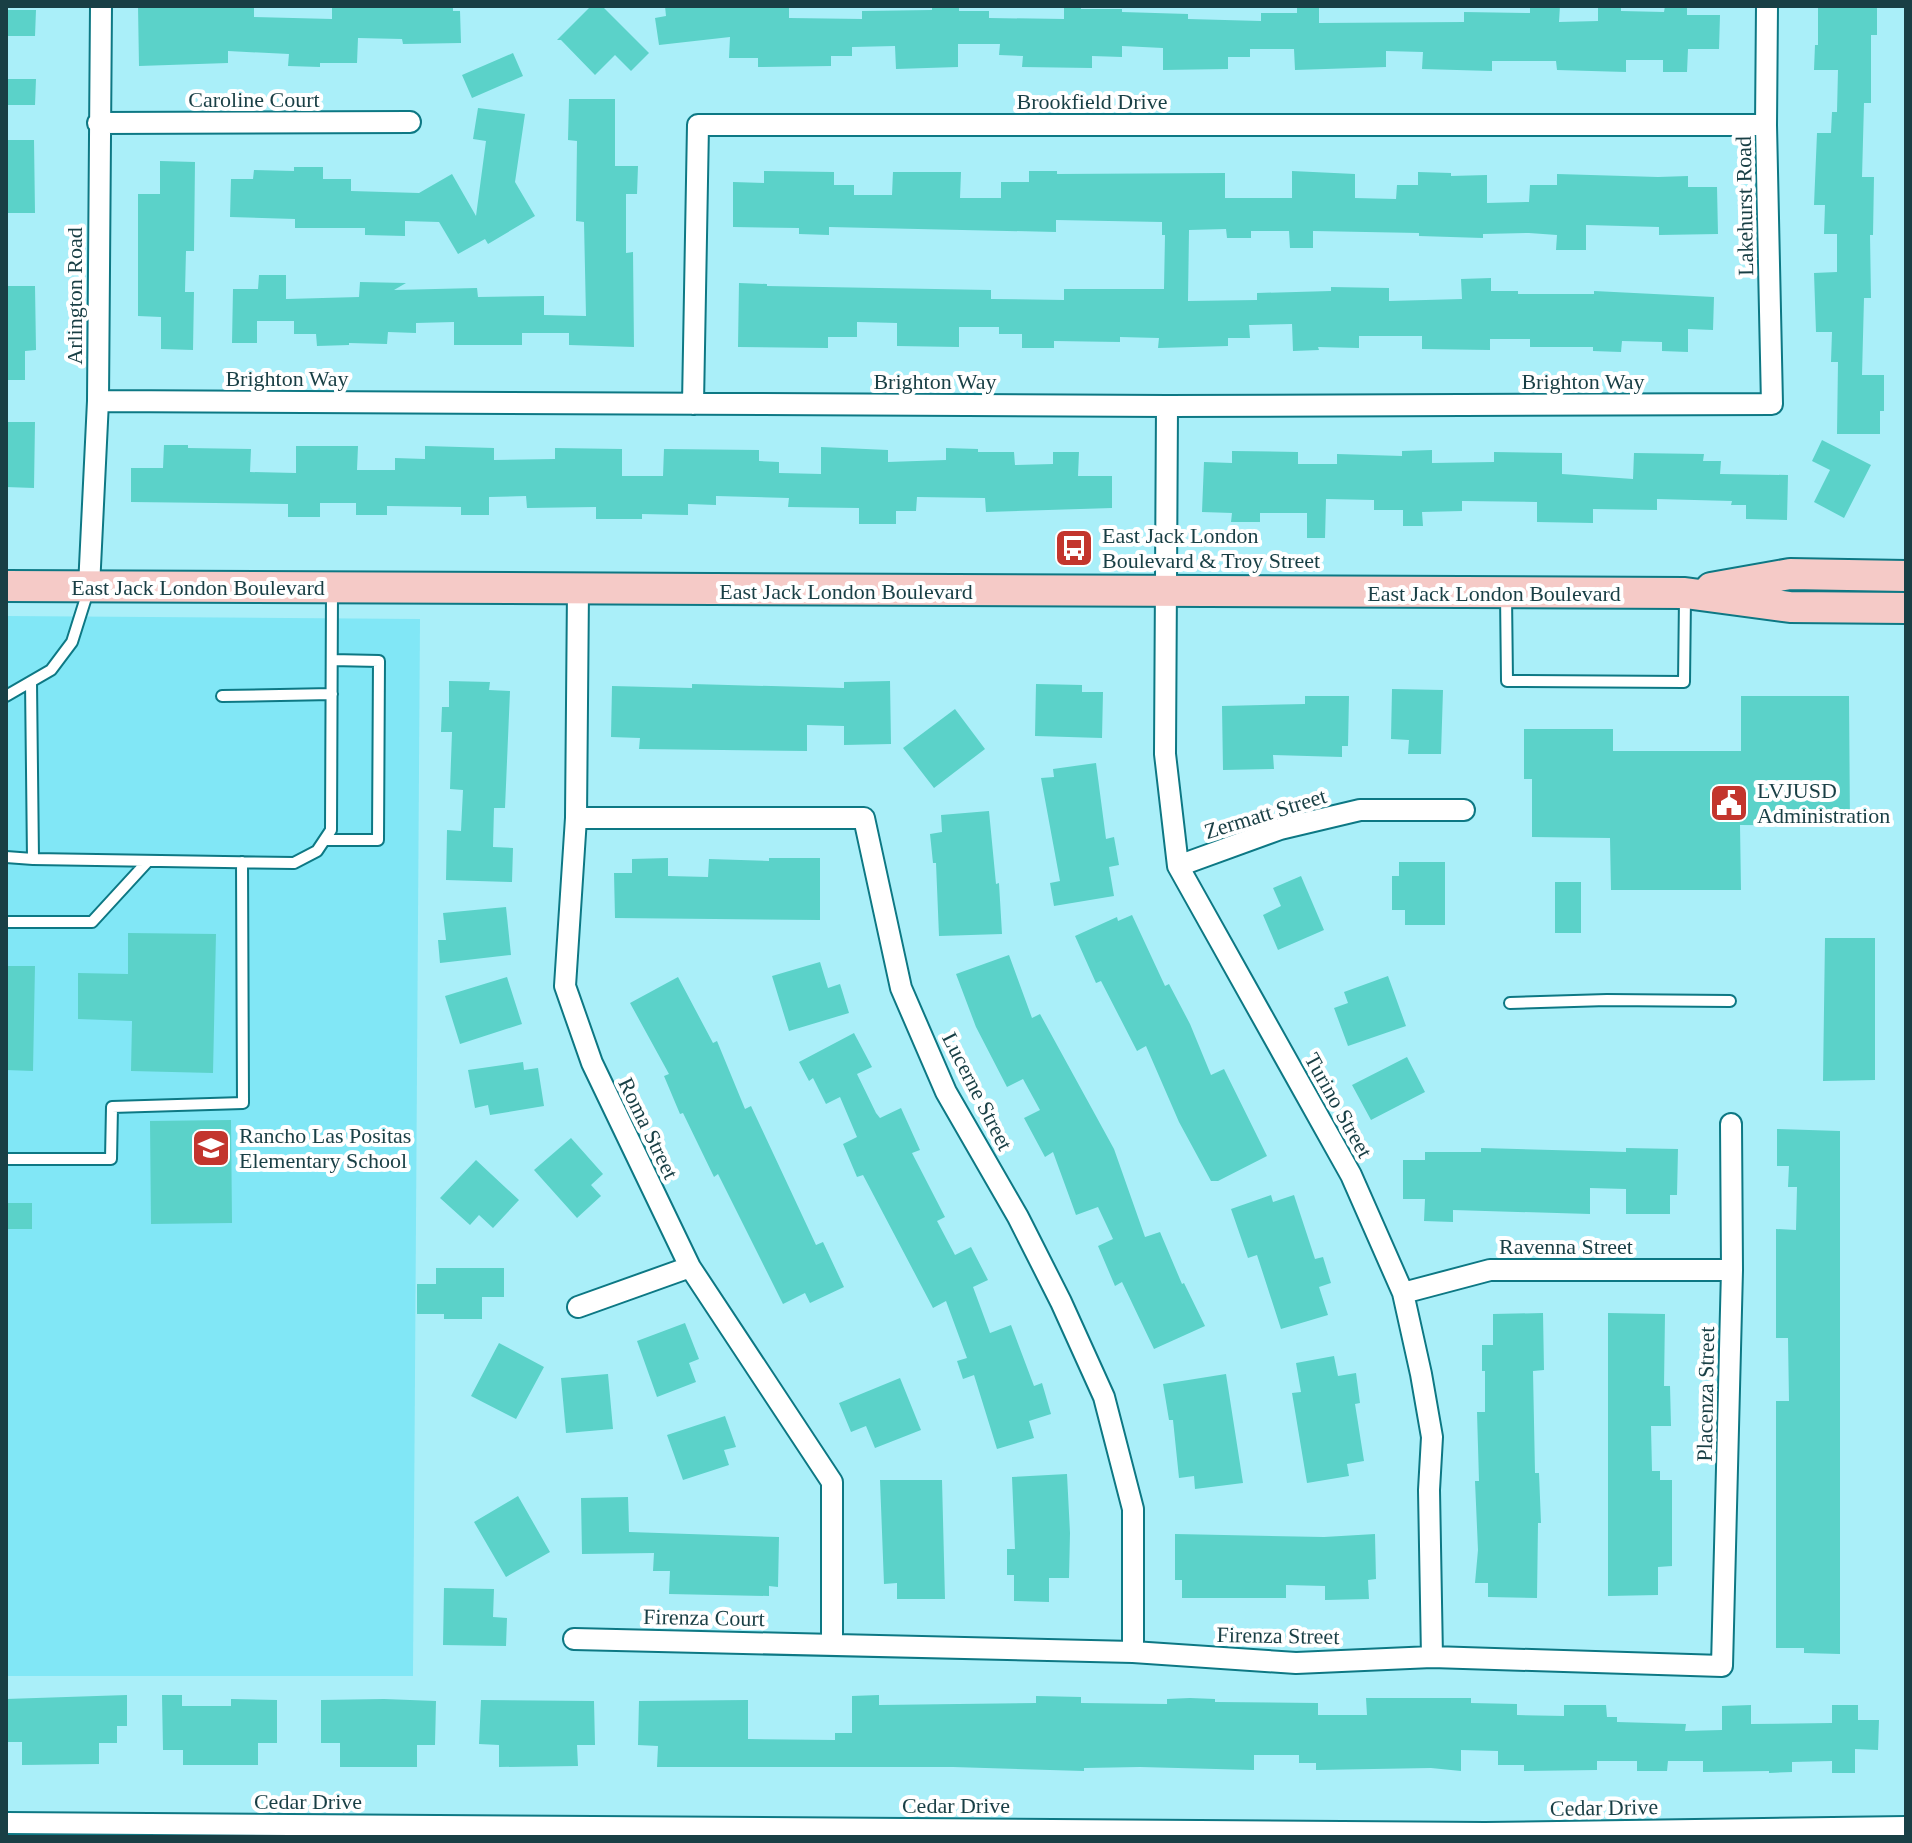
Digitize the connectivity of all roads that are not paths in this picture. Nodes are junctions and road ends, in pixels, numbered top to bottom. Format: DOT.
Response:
graph roads {
  1 [pos="101,6"];
  2 [pos="1767,6"];
  3 [pos="410,122"];
  4 [pos="98,123"];
  5 [pos="1766,125"];
  6 [pos="98,401"];
  7 [pos="693,404"];
  8 [pos="1772,404"];
  9 [pos="1167,406"];
  10 [pos="1906,576"];
  11 [pos="6,586"];
  12 [pos="89,587"];
  13 [pos="332,588"];
  14 [pos="578,589"];
  15 [pos="1167,591"];
  16 [pos="1506,593"];
  17 [pos="1685,593"];
  18 [pos="1906,608"];
  19 [pos="332,660"];
  20 [pos="31,682"];
  21 [pos="332,694"];
  22 [pos="6,696"];
  23 [pos="222,696"];
  24 [pos="1464,810"];
  25 [pos="576,818"];
  26 [pos="325,840"];
  27 [pos="6,857"];
  28 [pos="33,859"];
  29 [pos="148,861"];
  30 [pos="242,862"];
  31 [pos="1178,866"];
  32 [pos="6,922"];
  33 [pos="1730,1001"];
  34 [pos="1510,1003"];
  35 [pos="1731,1124"];
  36 [pos="6,1159"];
  37 [pos="690,1267"];
  38 [pos="1732,1270"];
  39 [pos="1403,1293"];
  40 [pos="578,1307"];
  41 [pos="574,1639"];
  42 [pos="832,1643"];
  43 [pos="1133,1652"];
  44 [pos="1432,1657"];
  45 [pos="1722,1666"];
  46 [pos="6,1823"];
  47 [pos="1906,1827"];
  48 [pos="562,1832"];
  49 [pos="1761,1832"];
  50 [pos="840,1833"];
  51 [pos="1485,1835"];
  1 -- 4 [label="street, Arlington Road"];
  2 -- 5 [label="street, Lakehurst Road"];
  3 -- 4 [label="street, Caroline Court"];
  4 -- 6 [label="street, Arlington Road"];
  5 -- 7 [label="street, Brookfield Drive"];
  5 -- 8 [label="street, Lakehurst Road"];
  6 -- 7 [label="street, Brighton Way"];
  6 -- 12 [label="street, Arlington Road"];
  7 -- 9 [label="street, Brighton Way"];
  8 -- 9 [label="street, Brighton Way"];
  9 -- 15 [label="street, Turino Street"];
  10 -- 17 [label="main road, East Jack London Boulevard"];
  11 -- 12 [label="main road, East Jack London Boulevard"];
  12 -- 13 [label="main road, East Jack London Boulevard"];
  12 -- 20 [label="lane"];
  13 -- 14 [label="main road, East Jack London Boulevard"];
  13 -- 19 [label="lane"];
  14 -- 15 [label="main road, East Jack London Boulevard"];
  14 -- 25 [label="street, Roma Street"];
  15 -- 16 [label="main road, East Jack London Boulevard"];
  15 -- 31 [label="street, Turino Street"];
  16 -- 17 [label="main road, East Jack London Boulevard"];
  16 -- 17 [label="lane"];
  17 -- 18 [label="main road, East Jack London Boulevard"];
  19 -- 21 [label="lane"];
  19 -- 26 [label="lane"];
  20 -- 22 [label="lane"];
  20 -- 28 [label="lane"];
  21 -- 23 [label="lane"];
  21 -- 26 [label="lane"];
  24 -- 31 [label="street, Zermatt Street"];
  25 -- 37 [label="street, Roma Street"];
  25 -- 43 [label="street, Lucerne Street"];
  26 -- 30 [label="lane"];
  27 -- 28 [label="lane"];
  28 -- 29 [label="lane"];
  29 -- 30 [label="lane"];
  29 -- 32 [label="lane"];
  30 -- 36 [label="lane"];
  31 -- 39 [label="street, Turino Street"];
  33 -- 34 [label="lane"];
  35 -- 38 [label="street, Placenza Street"];
  37 -- 40 [label="street"];
  37 -- 42 [label="street, Roma Street"];
  38 -- 39 [label="street, Ravenna Street"];
  38 -- 45 [label="street, Placenza Street"];
  39 -- 44 [label="street, Turino Street"];
  41 -- 42 [label="street, Firenza Court"];
  42 -- 43 [label="street, Firenza Street"];
  43 -- 44 [label="street, Firenza Street"];
  44 -- 45 [label="street, Firenza Street"];
  46 -- 48 [label="street, Cedar Drive"];
  47 -- 49 [label="street, Cedar Drive"];
  48 -- 50 [label="street, Cedar Drive"];
  49 -- 51 [label="street, Cedar Drive"];
  50 -- 51 [label="street, Cedar Drive"];
}
